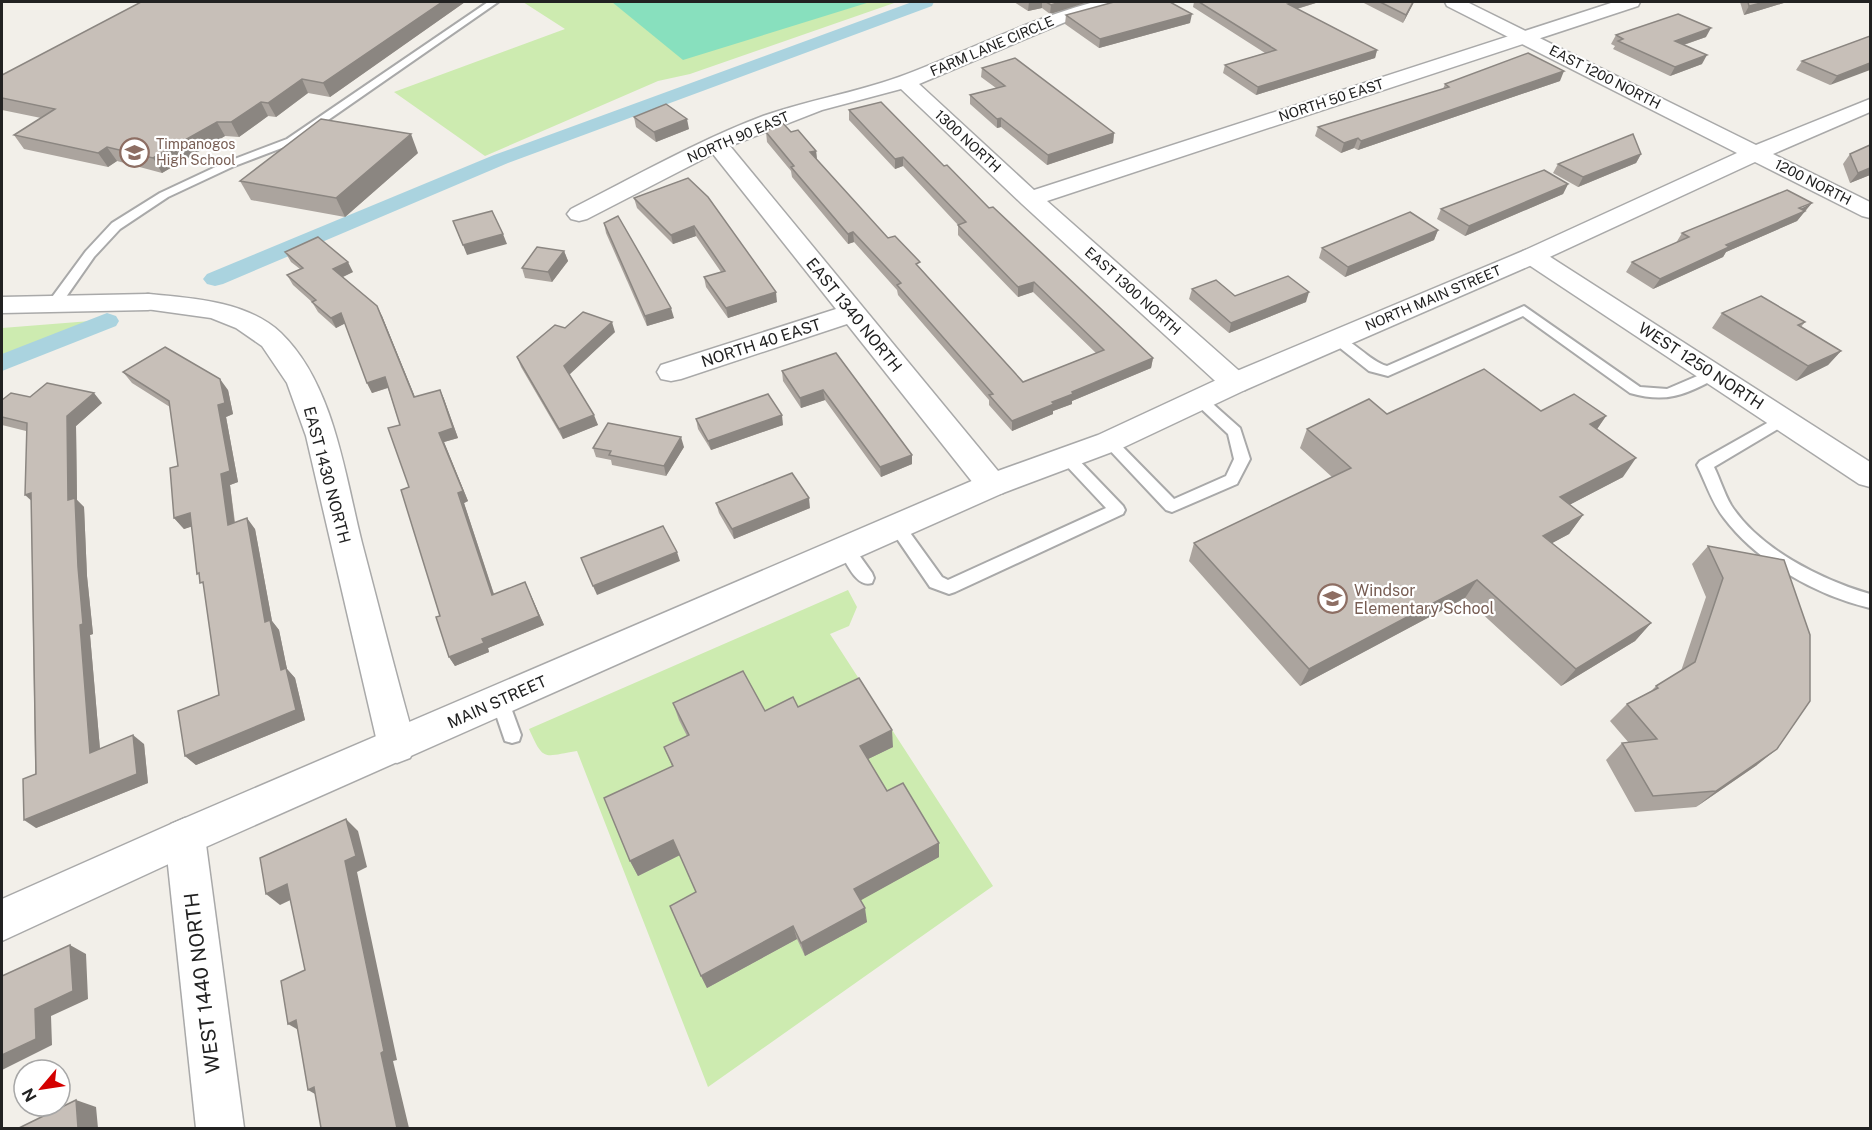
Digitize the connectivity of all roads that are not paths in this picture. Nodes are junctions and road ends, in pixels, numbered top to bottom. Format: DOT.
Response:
graph roads {
  1 [pos="493,2"];
  2 [pos="1113,2"];
  3 [pos="1454,2"];
  4 [pos="1631,2"];
  5 [pos="1524,36"];
  6 [pos="905,82"];
  7 [pos="1870,105"];
  8 [pos="716,144"];
  9 [pos="1756,153"];
  10 [pos="1030,199"];
  11 [pos="1870,211"];
  12 [pos="579,214"];
  13 [pos="1532,256"];
  14 [pos="54,304"];
  15 [pos="2,305"];
  16 [pos="852,313"];
  17 [pos="1337,340"];
  18 [pos="670,372"];
  19 [pos="1714,374"];
  20 [pos="1235,383"];
  21 [pos="1200,400"];
  22 [pos="1783,419"];
  23 [pos="1109,442"];
  24 [pos="1067,457"];
  25 [pos="1870,476"];
  26 [pos="992,485"];
  27 [pos="897,527"];
  28 [pos="1870,601"];
  29 [pos="500,700"];
  30 [pos="513,735"];
  31 [pos="397,746"];
  32 [pos="185,837"];
  33 [pos="2,920"];
  34 [pos="220,1128"];
  1 -- 14 [label="lane"];
  2 -- 6 [label="street, FARM LANE CIRCLE"];
  3 -- 5 [label="street, EAST 1200 NORTH"];
  4 -- 5 [label="street, NORTH 50 EAST"];
  5 -- 9 [label="street, EAST 1200 NORTH"];
  5 -- 10 [label="street, NORTH 50 EAST"];
  6 -- 8 [label="street, NORTH 90 EAST"];
  6 -- 10 [label="street, 1300 NORTH"];
  7 -- 9 [label="street, NORTH MAIN STREET"];
  8 -- 12 [label="street, NORTH 90 EAST"];
  8 -- 16 [label="street, EAST 1340 NORTH"];
  9 -- 11 [label="street, 1200 NORTH"];
  9 -- 13 [label="street, NORTH MAIN STREET"];
  10 -- 20 [label="street, EAST 1300 NORTH"];
  13 -- 17 [label="street, NORTH MAIN STREET"];
  13 -- 19 [label="street, WEST 1250 NORTH"];
  14 -- 15 [label="street, EAST 1430 NORTH"];
  14 -- 31 [label="street, EAST 1430 NORTH"];
  16 -- 18 [label="street, NORTH 40 EAST"];
  16 -- 26 [label="street, EAST 1340 NORTH"];
  17 -- 19 [label="lane"];
  17 -- 20 [label="street, NORTH MAIN STREET"];
  19 -- 22 [label="street, WEST 1250 NORTH"];
  20 -- 21 [label="street, NORTH MAIN STREET"];
  21 -- 23 [label="street, NORTH MAIN STREET"];
  21 -- 23 [label="lane"];
  22 -- 25 [label="street, WEST 1250 NORTH"];
  22 -- 28 [label="lane"];
  23 -- 24 [label="street, NORTH MAIN STREET"];
  24 -- 26 [label="street, NORTH MAIN STREET"];
  24 -- 27 [label="lane"];
  26 -- 27 [label="street, MAIN STREET"];
  27 -- 29 [label="street, MAIN STREET"];
  29 -- 30 [label="lane"];
  29 -- 31 [label="street, MAIN STREET"];
  31 -- 32 [label="street, MAIN STREET"];
  32 -- 33 [label="street, MAIN STREET"];
  32 -- 34 [label="street, WEST 1440 NORTH"];
}
